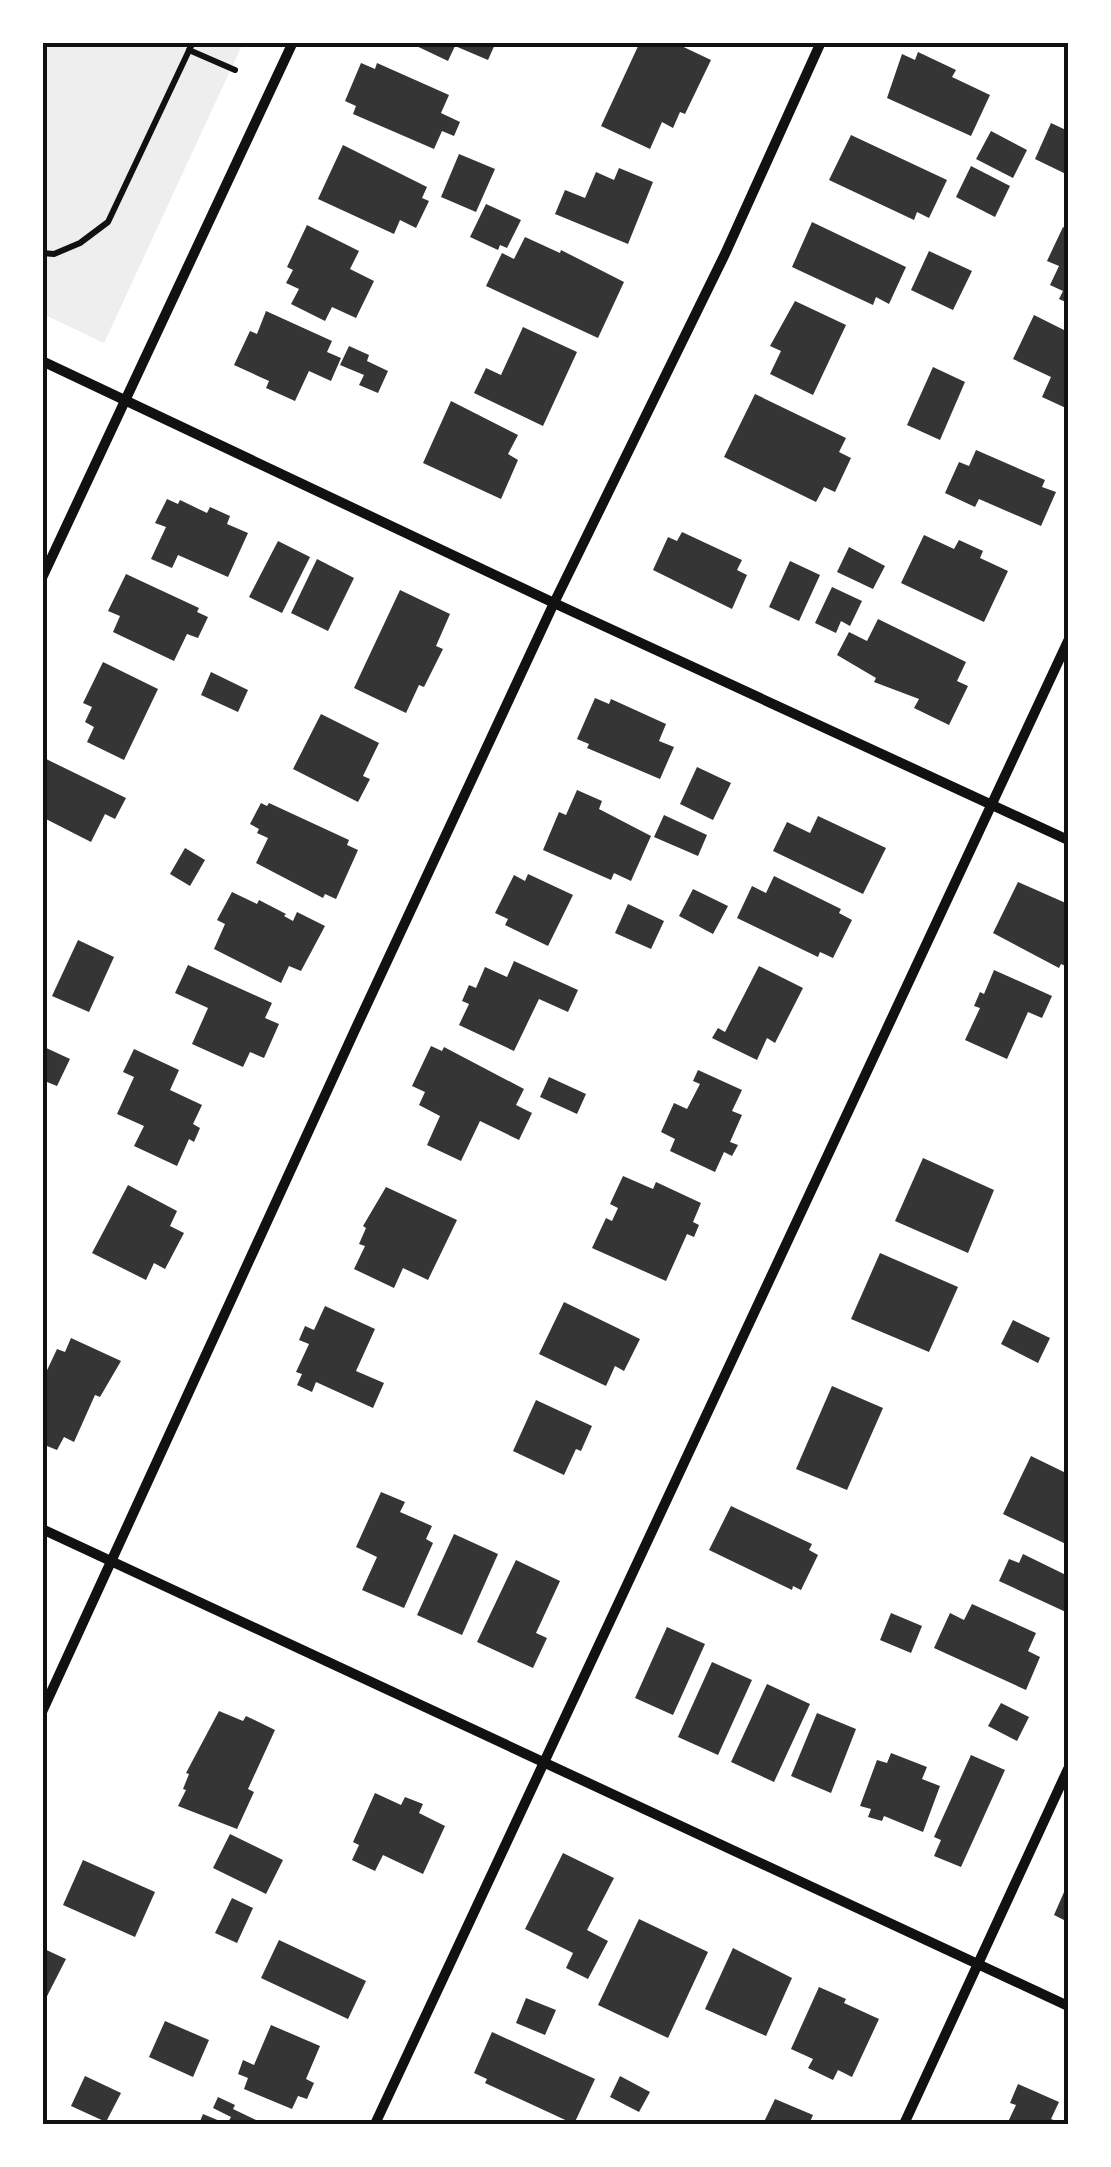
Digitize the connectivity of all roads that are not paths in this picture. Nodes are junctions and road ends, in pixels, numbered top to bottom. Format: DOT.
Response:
graph roads {
  1 [pos="293,42"];
  2 [pos="821,42"];
  3 [pos="42,361"];
  4 [pos="127,401"];
  5 [pos="42,578"];
  6 [pos="554,603"];
  7 [pos="1068,641"];
  8 [pos="994,804"];
  9 [pos="1068,840"];
  10 [pos="42,1528"];
  11 [pos="113,1561"];
  12 [pos="42,1712"];
  13 [pos="543,1760"];
  14 [pos="1068,1769"];
  15 [pos="978,1964"];
  16 [pos="1068,2006"];
  17 [pos="376,2124"];
  18 [pos="904,2124"];
  1 -- 4 [label="street"];
  2 -- 6 [label="street"];
  3 -- 4 [label="street"];
  4 -- 5 [label="street"];
  4 -- 6 [label="street"];
  6 -- 8 [label="street"];
  6 -- 11 [label="street"];
  7 -- 8 [label="street"];
  8 -- 9 [label="street"];
  8 -- 13 [label="street"];
  10 -- 11 [label="street"];
  11 -- 12 [label="street"];
  11 -- 13 [label="street"];
  13 -- 15 [label="street"];
  13 -- 17 [label="street"];
  14 -- 15 [label="street"];
  15 -- 16 [label="street"];
  15 -- 18 [label="street"];
}
